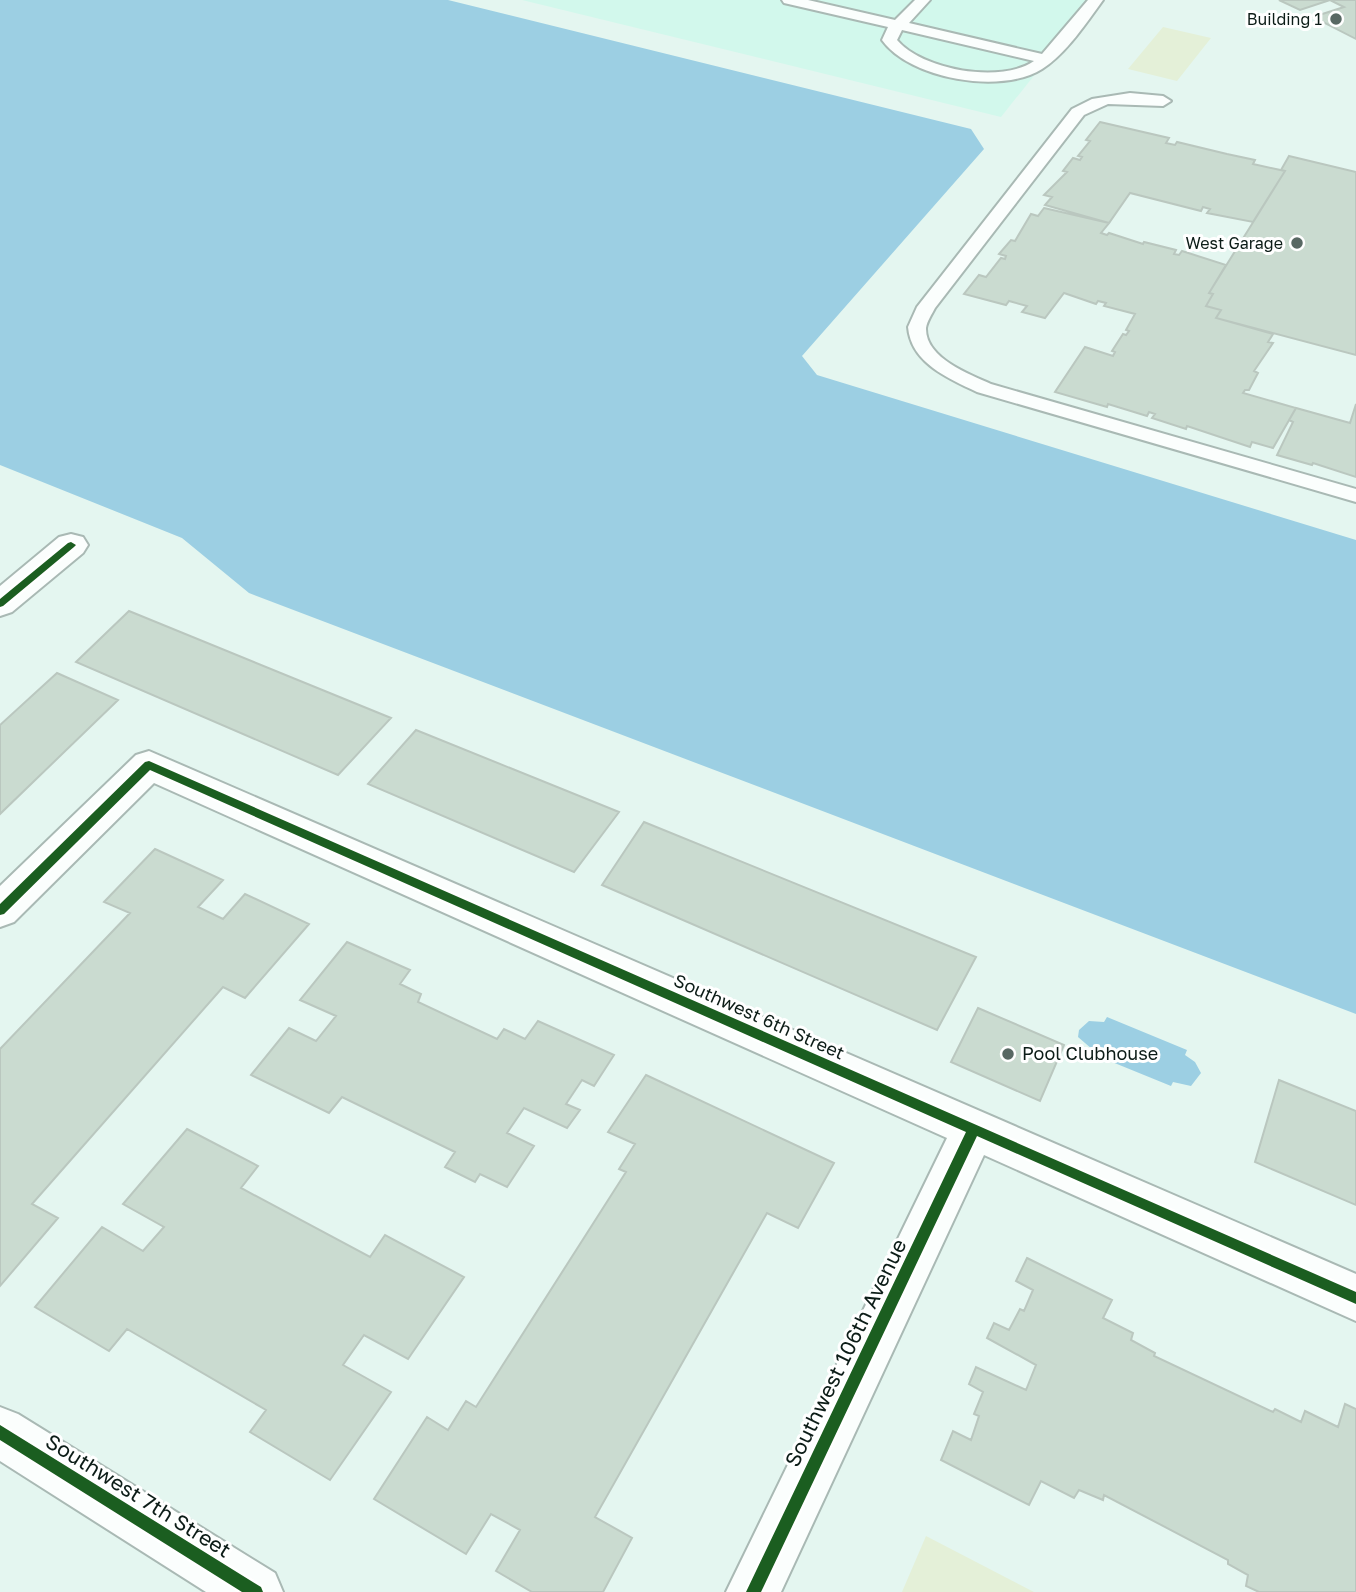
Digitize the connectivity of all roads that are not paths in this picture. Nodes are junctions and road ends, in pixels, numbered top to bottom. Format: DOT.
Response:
graph roads {
  1 [pos="789,0"];
  2 [pos="923,0"];
  3 [pos="1096,0"];
  4 [pos="897,25"];
  5 [pos="1045,59"];
  6 [pos="1163,101"];
  7 [pos="1356,496"];
  8 [pos="71,545"];
  9 [pos="0,604"];
  10 [pos="0,911"];
  11 [pos="972,1131"];
  12 [pos="1356,1298"];
  13 [pos="0,1432"];
  14 [pos="257,1592"];
  15 [pos="753,1592"];
  1 -- 4 [label="lane"];
  2 -- 4 [label="lane"];
  3 -- 5 [label="lane"];
  4 -- 5 [label="lane"];
  4 -- 5 [label="lane"];
  6 -- 7 [label="lane"];
  8 -- 9 [label="street"];
  10 -- 11 [label="street, Southwest 6th Street"];
  11 -- 12 [label="street, Southwest 6th Street"];
  11 -- 15 [label="street, Southwest 106th Avenue"];
  13 -- 14 [label="street, Southwest 7th Street"];
}
